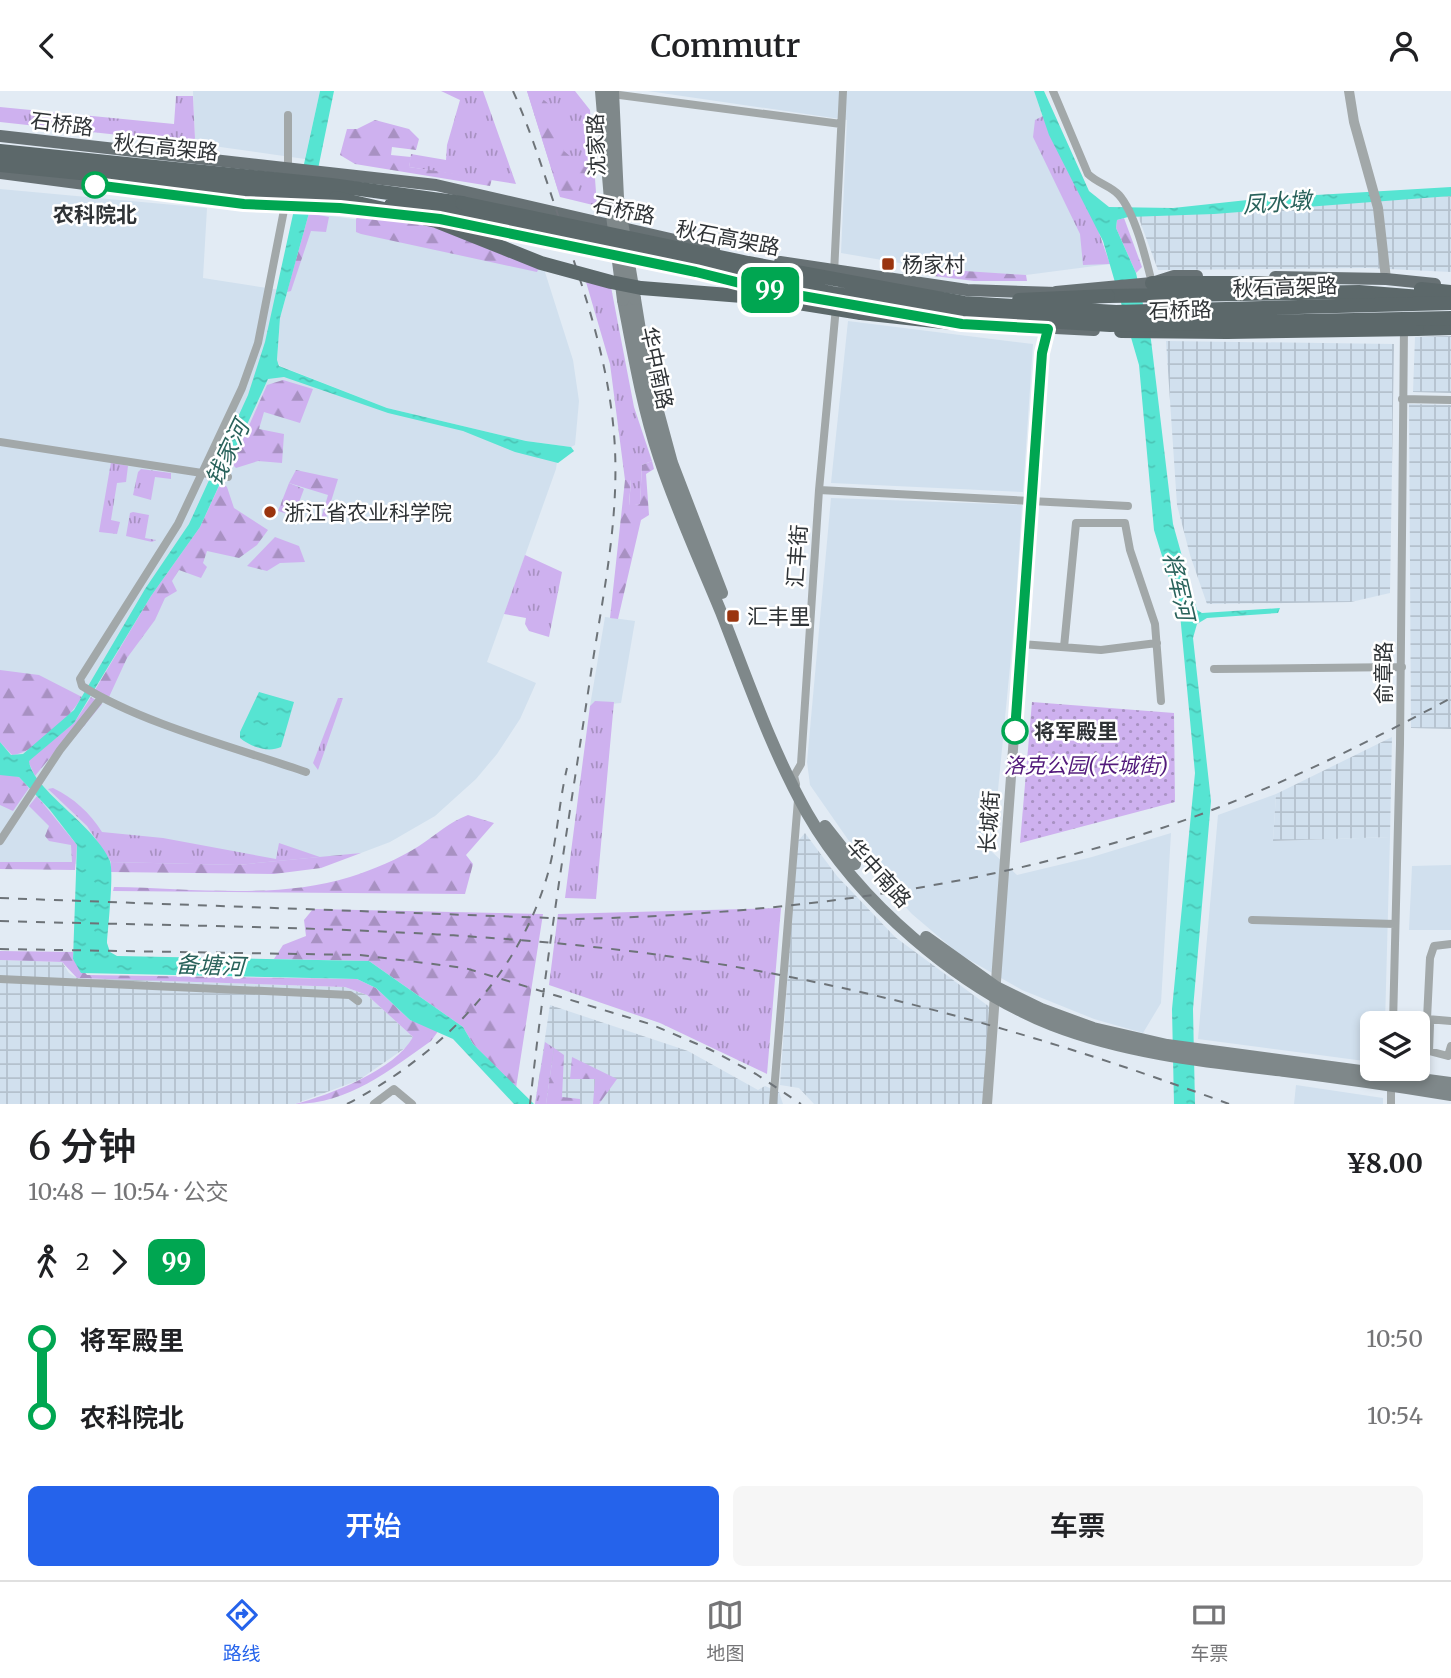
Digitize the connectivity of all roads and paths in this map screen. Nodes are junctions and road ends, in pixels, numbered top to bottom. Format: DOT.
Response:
graph roads {
  1 [pos="843,91"];
  2 [pos="1053,91"];
  3 [pos="1349,91"];
  4 [pos="607,92"];
  5 [pos="288,115"];
  6 [pos="841,124"];
  7 [pos="0,136"];
  8 [pos="0,151"];
  9 [pos="0,165"];
  10 [pos="291,170"];
  11 [pos="0,173"];
  12 [pos="336,198"];
  13 [pos="288,205"];
  14 [pos="834,270"];
  15 [pos="1386,279"];
  16 [pos="1151,283"];
  17 [pos="1451,286"];
  18 [pos="1056,292"];
  19 [pos="1451,292"];
  20 [pos="1433,297"];
  21 [pos="1451,297"];
  22 [pos="629,299"];
  23 [pos="836,302"];
  24 [pos="964,303"];
  25 [pos="1451,303"];
  26 [pos="1451,318"];
  27 [pos="1404,323"];
  28 [pos="962,324"];
  29 [pos="1451,326"];
  30 [pos="1048,329"];
  31 [pos="1124,331"];
  32 [pos="1156,331"];
  33 [pos="1402,399"];
  34 [pos="1451,400"];
  35 [pos="0,442"];
  36 [pos="203,471"];
  37 [pos="228,477"];
  38 [pos="819,490"];
  39 [pos="1032,500"];
  40 [pos="1128,506"];
  41 [pos="1157,643"];
  42 [pos="1021,644"];
  43 [pos="1064,647"];
  44 [pos="1401,667"];
  45 [pos="1214,669"];
  46 [pos="101,698"];
  47 [pos="1161,701"];
  48 [pos="306,772"];
  49 [pos="794,776"];
  50 [pos="799,797"];
  51 [pos="0,841"];
  52 [pos="1252,920"];
  53 [pos="1395,924"];
  54 [pos="1451,944"];
  55 [pos="0,979"];
  56 [pos="996,992"];
  57 [pos="358,1001"];
  58 [pos="1393,1011"];
  59 [pos="1427,1011"];
  60 [pos="1430,1019"];
  61 [pos="1451,1021"];
  62 [pos="1451,1046"];
  63 [pos="1430,1051"];
  64 [pos="1360,1072"];
  65 [pos="1392,1081"];
  66 [pos="1408,1081"];
  67 [pos="1430,1081"];
  68 [pos="1451,1083"];
  69 [pos="1451,1095"];
  70 [pos="374,1104"];
  71 [pos="412,1104"];
  72 [pos="773,1104"];
  73 [pos="987,1104"];
  74 [pos="1391,1104"];
  1 -- 6 [label="street, 汇丰街"];
  2 -- 16 [label="street"];
  3 -- 15 [label="street"];
  4 -- 6 [label="street"];
  4 -- 22 [label="main road, 沈家路, bridge"];
  5 -- 10 [label="street"];
  6 -- 14 [label="street, 汇丰街"];
  7 -- 10 [label="main road, 石桥路"];
  8 -- 24 [label="highway, 秋石高架路, bridge"];
  9 -- 12 [label="highway, 秋石高架路"];
  10 -- 14 [label="main road, 石桥路"];
  11 -- 13 [label="main road, 石桥路"];
  12 -- 26 [label="highway, 秋石高架路, bridge"];
  12 -- 28 [label="highway, bridge"];
  13 -- 23 [label="main road, 石桥路"];
  13 -- 36 [label="street"];
  14 -- 18 [label="main road, 石桥路"];
  14 -- 23 [label="street, 汇丰街"];
  15 -- 16 [label="main road"];
  15 -- 17 [label="main road"];
  16 -- 18 [label="main road"];
  16 -- 19 [label="highway"];
  18 -- 20 [label="main road, 石桥路"];
  18 -- 30 [label="street, 长城街"];
  20 -- 21 [label="main road, 石桥路"];
  20 -- 24 [label="highway, bridge"];
  22 -- 49 [label="main road, 华中南路"];
  22 -- 50 [label="main road, 华中南路"];
  23 -- 28 [label="main road, 石桥路"];
  23 -- 38 [label="street, 汇丰街"];
  24 -- 25 [label="highway, 秋石高架路, bridge"];
  27 -- 29 [label="main road, 石桥路"];
  27 -- 32 [label="main road, 石桥路"];
  27 -- 33 [label="street, 俞章路"];
  28 -- 30 [label="main road, 石桥路"];
  29 -- 32 [label="highway, bridge"];
  30 -- 31 [label="main road, 石桥路"];
  30 -- 39 [label="street, 长城街"];
  31 -- 32 [label="highway"];
  33 -- 34 [label="street"];
  33 -- 44 [label="street, 俞章路"];
  35 -- 36 [label="street"];
  36 -- 37 [label="street"];
  36 -- 46 [label="street"];
  38 -- 39 [label="street"];
  38 -- 49 [label="street, 汇丰街"];
  39 -- 40 [label="street"];
  39 -- 42 [label="street, 长城街"];
  41 -- 43 [label="street"];
  41 -- 43 [label="street"];
  41 -- 47 [label="street"];
  42 -- 43 [label="street"];
  42 -- 56 [label="street, 长城街"];
  44 -- 45 [label="street"];
  44 -- 53 [label="street, 俞章路"];
  46 -- 48 [label="street"];
  46 -- 51 [label="street"];
  49 -- 50 [label="street, 汇丰街"];
  49 -- 56 [label="main road, 华中南路"];
  50 -- 56 [label="main road, 华中南路"];
  50 -- 72 [label="street, 汇丰街"];
  52 -- 53 [label="street"];
  53 -- 58 [label="street, 俞章路"];
  54 -- 59 [label="street"];
  55 -- 57 [label="street"];
  56 -- 64 [label="main road, 华中南路"];
  56 -- 73 [label="street, 长城街"];
  60 -- 61 [label="street"];
  62 -- 63 [label="street"];
  65 -- 74 [label="street"];
  66 -- 69 [label="main road, 华中南路"];
  67 -- 68 [label="main road, 华中南路"];
  70 -- 71 [label="street"];
}
